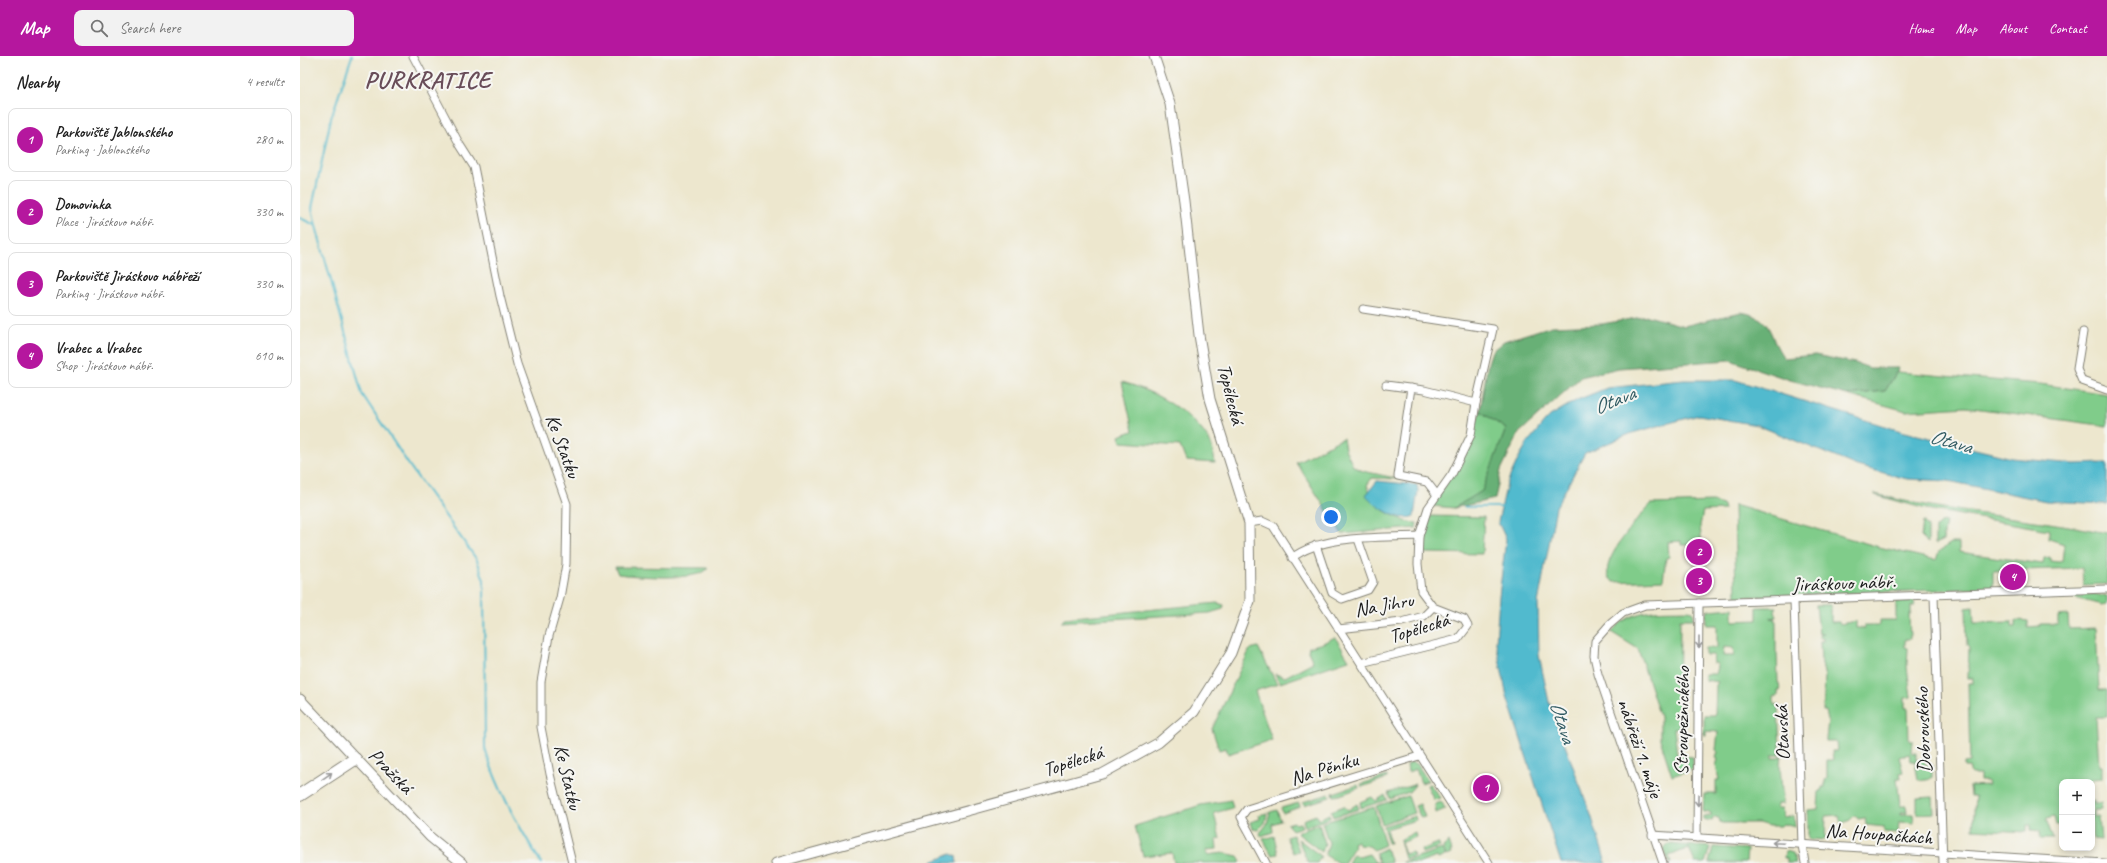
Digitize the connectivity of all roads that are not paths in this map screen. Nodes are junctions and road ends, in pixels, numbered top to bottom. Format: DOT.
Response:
graph roads {
  1 [pos="413,56"];
  2 [pos="1154,56"];
  3 [pos="1363,309"];
  4 [pos="2083,332"];
  5 [pos="1386,385"];
  6 [pos="1411,388"];
  7 [pos="2107,390"];
  8 [pos="1476,403"];
  9 [pos="1437,495"];
  10 [pos="1248,524"];
  11 [pos="1419,536"];
  12 [pos="1358,539"];
  13 [pos="1316,545"];
  14 [pos="1292,558"];
  15 [pos="2107,589"];
  16 [pos="1934,596"];
  17 [pos="1794,601"];
  18 [pos="1699,603"];
  19 [pos="1433,607"];
  20 [pos="1338,629"];
  21 [pos="1595,642"];
  22 [pos="1361,663"];
  23 [pos="300,699"];
  24 [pos="1420,756"];
  25 [pos="355,759"];
  26 [pos="300,795"];
  27 [pos="1652,835"];
  28 [pos="1697,838"];
  29 [pos="1802,845"];
  30 [pos="1943,854"];
  31 [pos="571,860"];
  32 [pos="462,863"];
  33 [pos="565,863"];
  34 [pos="776,863"];
  35 [pos="1266,863"];
  36 [pos="1489,863"];
  37 [pos="1663,863"];
  38 [pos="1805,863"];
  39 [pos="1943,863"];
  40 [pos="2105,863"];
  1 -- 31 [label="street, Ke Statku"];
  2 -- 10 [label="street, Topělecká"];
  3 -- 8 [label="street, Na Jihru"];
  4 -- 7 [label="street"];
  5 -- 6 [label="street"];
  6 -- 8 [label="street"];
  6 -- 9 [label="street"];
  8 -- 9 [label="street, Na Jihru"];
  9 -- 11 [label="street, Na Jihru"];
  10 -- 14 [label="street"];
  10 -- 34 [label="street, Topělecká"];
  11 -- 12 [label="street"];
  11 -- 19 [label="street, Na Jihru"];
  12 -- 13 [label="street"];
  12 -- 13 [label="street"];
  13 -- 14 [label="street"];
  14 -- 20 [label="street"];
  15 -- 16 [label="street, Jiráskovo nábř."];
  16 -- 17 [label="street, Jiráskovo nábř."];
  16 -- 30 [label="street, Dobrovského"];
  17 -- 18 [label="street, Jiráskovo nábř."];
  17 -- 29 [label="street, Otavská"];
  18 -- 21 [label="street, Jiráskovo nábř."];
  18 -- 28 [label="street, Stroupežnického, one-way"];
  19 -- 20 [label="street, Na Jihru"];
  19 -- 22 [label="street, Topělecká"];
  20 -- 22 [label="street"];
  21 -- 27 [label="street, nábřeží 1. máje"];
  22 -- 24 [label="street"];
  23 -- 25 [label="street, Pražská"];
  24 -- 35 [label="street, Na Pěníku"];
  24 -- 36 [label="street"];
  26 -- 25 [label="highway, one-way"];
  25 -- 32 [label="street, Pražská"];
  27 -- 28 [label="street, Na Houpačkách"];
  27 -- 37 [label="street, nábřeží 1. máje"];
  29 -- 28 [label="street, Na Houpačkách, one-way"];
  29 -- 30 [label="street, Na Houpačkách"];
  29 -- 38 [label="street, Otavská"];
  30 -- 39 [label="street, Dobrovského"];
  30 -- 40 [label="street, Na Houpačkách"];
  31 -- 33 [label="street"];
}
